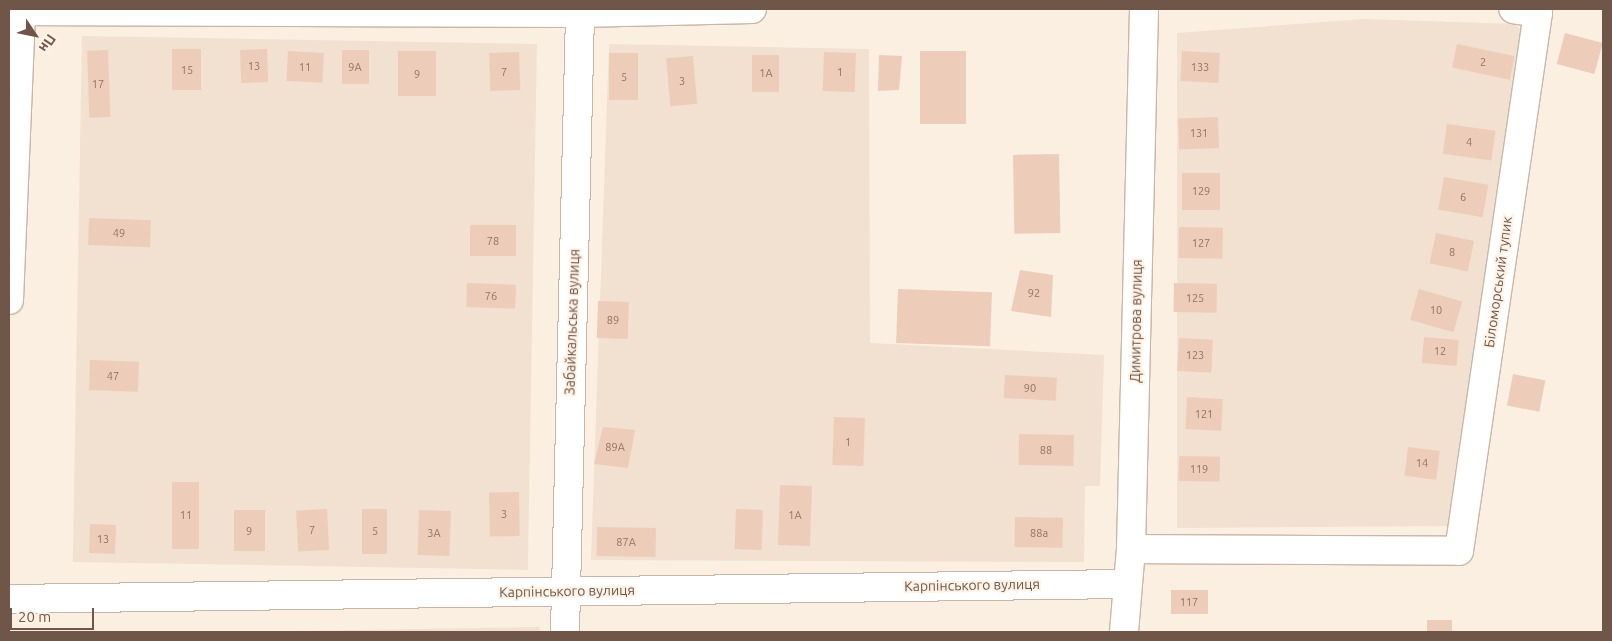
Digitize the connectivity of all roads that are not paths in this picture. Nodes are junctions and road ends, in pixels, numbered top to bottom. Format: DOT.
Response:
graph roads {
  1 [pos="752,9"];
  2 [pos="1144,9"];
  3 [pos="17,10"];
  4 [pos="1526,11"];
  5 [pos="580,12"];
  6 [pos="9,300"];
  7 [pos="1131,549"];
  8 [pos="1126,584"];
  9 [pos="564,591"];
  10 [pos="9,599"];
  11 [pos="565,632"];
  12 [pos="1124,632"];
  1 -- 5 [label="street"];
  2 -- 7 [label="street, Димитрова вулиця"];
  3 -- 5 [label="street"];
  3 -- 6 [label="street"];
  4 -- 7 [label="street, Біломорський тупик"];
  5 -- 9 [label="street, Забайкальська вулиця"];
  7 -- 8 [label="street, Димитрова вулиця"];
  8 -- 9 [label="street, Карпінського вулиця"];
  8 -- 12 [label="street, Димитрова вулиця"];
  9 -- 10 [label="street, Карпінського вулиця"];
  9 -- 11 [label="street, Забайкальська вулиця"];
}
